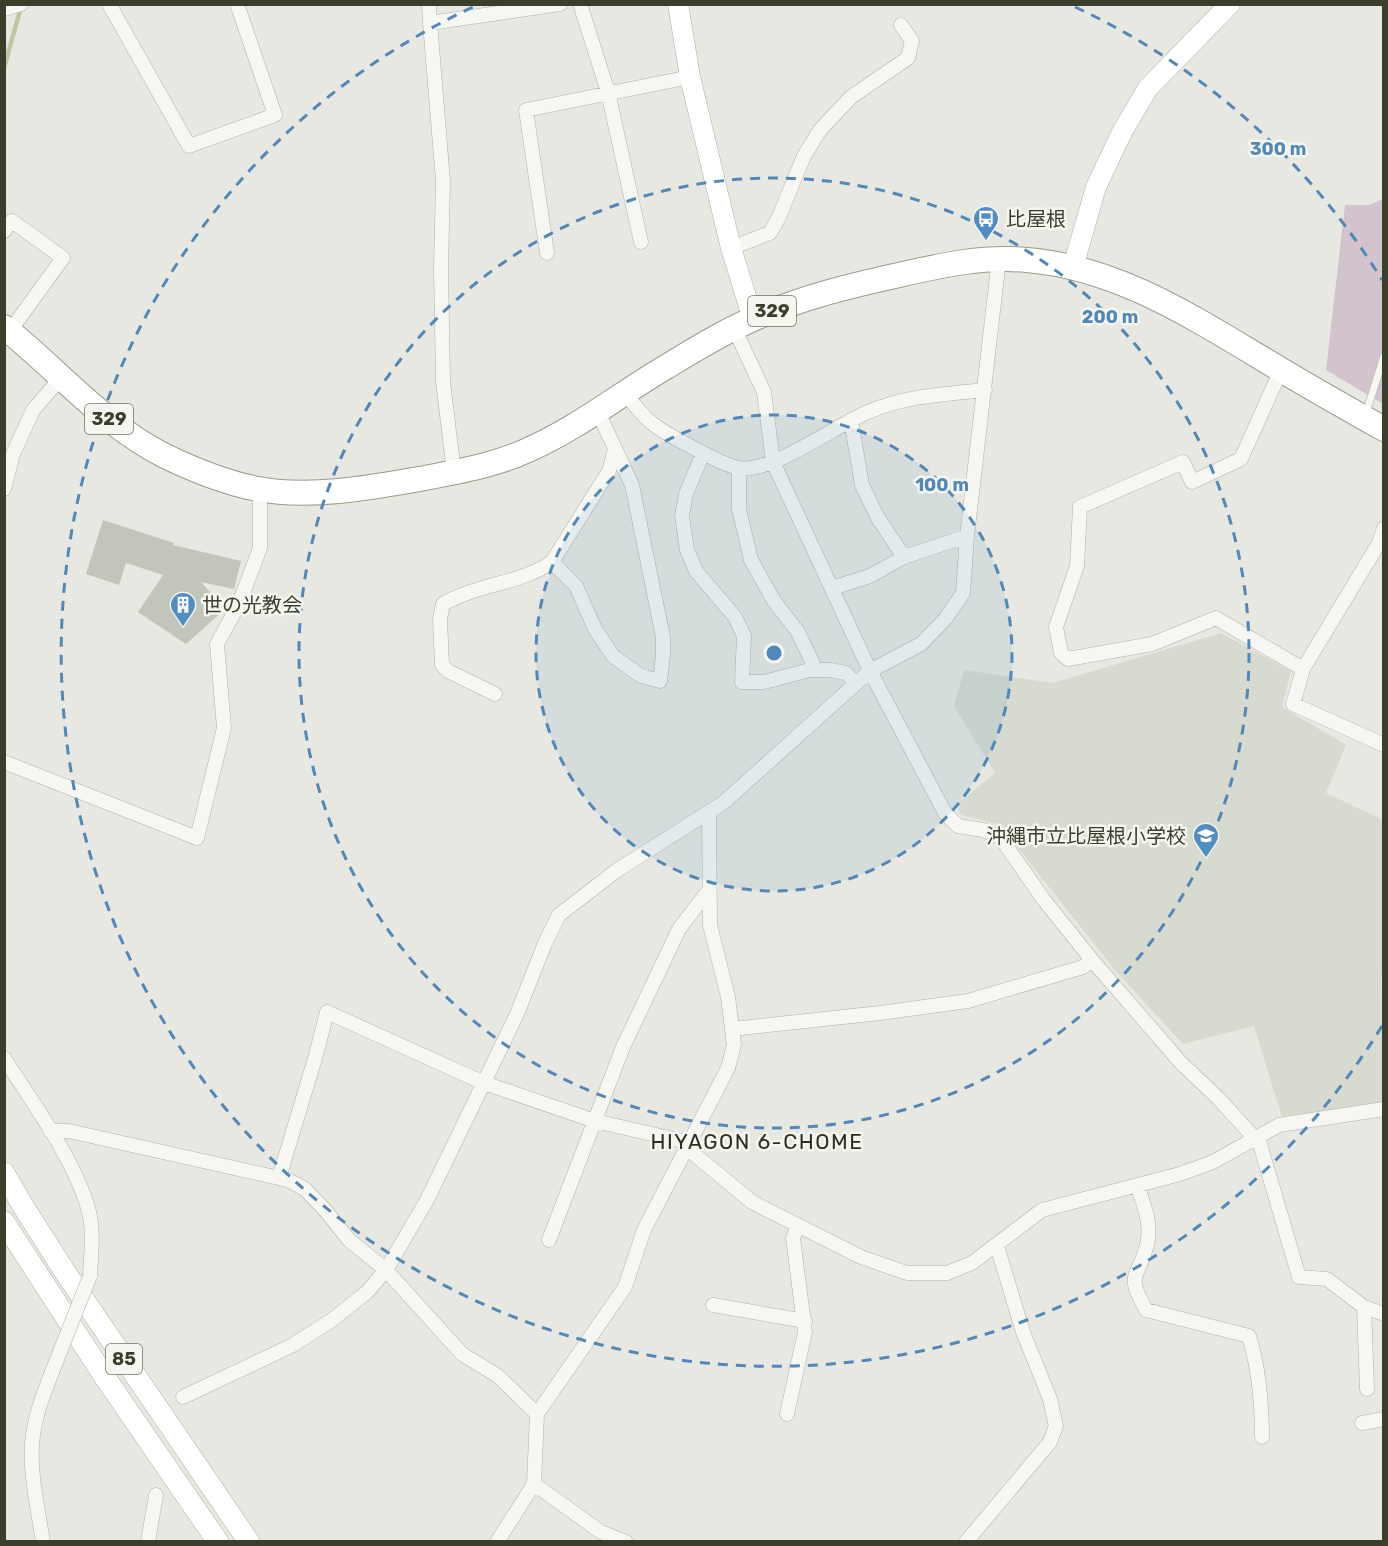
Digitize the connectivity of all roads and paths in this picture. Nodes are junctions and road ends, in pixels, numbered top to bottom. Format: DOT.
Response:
graph roads {
  1 [pos="109,4"];
  2 [pos="429,4"];
  3 [pos="560,4"];
  4 [pos="580,4"];
  5 [pos="678,4"];
  6 [pos="1230,4"];
  7 [pos="240,5"];
  8 [pos="430,23"];
  9 [pos="901,25"];
  10 [pos="690,77"];
  11 [pos="608,92"];
  12 [pos="4,231"];
  13 [pos="641,242"];
  14 [pos="732,248"];
  15 [pos="547,253"];
  16 [pos="999,259"];
  17 [pos="1073,267"];
  18 [pos="743,324"];
  19 [pos="7,329"];
  20 [pos="1383,356"];
  21 [pos="1281,370"];
  22 [pos="62,378"];
  23 [pos="985,390"];
  24 [pos="626,393"];
  25 [pos="598,412"];
  26 [pos="851,420"];
  27 [pos="1374,424"];
  28 [pos="615,449"];
  29 [pos="703,453"];
  30 [pos="773,462"];
  31 [pos="739,468"];
  32 [pos="454,472"];
  33 [pos="4,489"];
  34 [pos="260,490"];
  35 [pos="1383,528"];
  36 [pos="967,536"];
  37 [pos="904,557"];
  38 [pos="552,562"];
  39 [pos="832,588"];
  40 [pos="1304,669"];
  41 [pos="816,670"];
  42 [pos="870,671"];
  43 [pos="856,684"];
  44 [pos="495,694"];
  45 [pos="1383,746"];
  46 [pos="4,762"];
  47 [pos="709,812"];
  48 [pos="710,890"];
  49 [pos="1092,960"];
  50 [pos="732,1029"];
  51 [pos="4,1058"];
  52 [pos="484,1083"];
  53 [pos="1383,1109"];
  54 [pos="595,1120"];
  55 [pos="50,1131"];
  56 [pos="1254,1139"];
  57 [pos="689,1146"];
  58 [pos="4,1173"];
  59 [pos="279,1178"];
  60 [pos="1137,1185"];
  61 [pos="4,1222"];
  62 [pos="798,1225"];
  63 [pos="549,1240"];
  64 [pos="997,1245"];
  65 [pos="386,1270"];
  66 [pos="713,1305"];
  67 [pos="1364,1307"];
  68 [pos="1383,1312"];
  69 [pos="805,1321"];
  70 [pos="1366,1389"];
  71 [pos="183,1397"];
  72 [pos="537,1414"];
  73 [pos="787,1414"];
  74 [pos="1383,1419"];
  75 [pos="1362,1423"];
  76 [pos="1262,1437"];
  77 [pos="534,1484"];
  78 [pos="156,1495"];
  79 [pos="43,1542"];
  80 [pos="148,1542"];
  81 [pos="218,1542"];
  82 [pos="249,1542"];
  83 [pos="497,1542"];
  84 [pos="626,1542"];
  85 [pos="966,1542"];
  1 -- 7 [label="street"];
  2 -- 8 [label="street"];
  3 -- 8 [label="street"];
  4 -- 11 [label="street"];
  5 -- 10 [label="street"];
  6 -- 17 [label="street"];
  8 -- 32 [label="street"];
  9 -- 14 [label="street"];
  10 -- 11 [label="street"];
  10 -- 14 [label="street"];
  11 -- 13 [label="street"];
  11 -- 15 [label="street"];
  12 -- 19 [label="street"];
  14 -- 18 [label="street"];
  16 -- 17 [label="highway, 329"];
  16 -- 18 [label="highway, 329"];
  16 -- 23 [label="street"];
  17 -- 21 [label="highway, 329"];
  18 -- 24 [label="highway, 329"];
  18 -- 30 [label="street"];
  19 -- 22 [label="highway, 329"];
  20 -- 27 [label="lane"];
  21 -- 27 [label="highway, 329"];
  21 -- 40 [label="street"];
  22 -- 33 [label="street"];
  22 -- 34 [label="highway, 329"];
  23 -- 26 [label="street"];
  23 -- 36 [label="street"];
  24 -- 25 [label="highway, 329"];
  24 -- 29 [label="street"];
  25 -- 28 [label="street"];
  25 -- 32 [label="highway, 329"];
  26 -- 30 [label="street"];
  26 -- 37 [label="street"];
  28 -- 38 [label="street"];
  28 -- 38 [label="street"];
  29 -- 31 [label="street"];
  29 -- 41 [label="street"];
  30 -- 31 [label="street"];
  30 -- 39 [label="street"];
  31 -- 41 [label="street"];
  32 -- 34 [label="highway, 329"];
  34 -- 46 [label="street"];
  35 -- 40 [label="street"];
  36 -- 37 [label="street"];
  36 -- 42 [label="street"];
  37 -- 39 [label="street"];
  38 -- 44 [label="street"];
  39 -- 42 [label="street"];
  40 -- 45 [label="street"];
  41 -- 43 [label="street"];
  42 -- 43 [label="street"];
  42 -- 49 [label="street"];
  43 -- 47 [label="street"];
  47 -- 48 [label="street"];
  47 -- 52 [label="street"];
  48 -- 50 [label="street"];
  48 -- 54 [label="street"];
  49 -- 50 [label="street"];
  49 -- 56 [label="street"];
  50 -- 57 [label="street"];
  51 -- 55 [label="street"];
  52 -- 54 [label="street"];
  52 -- 59 [label="street"];
  52 -- 65 [label="street"];
  53 -- 56 [label="street"];
  54 -- 57 [label="street"];
  54 -- 63 [label="street"];
  55 -- 59 [label="street"];
  55 -- 79 [label="street, bridge"];
  56 -- 60 [label="street"];
  56 -- 67 [label="street"];
  57 -- 62 [label="street"];
  57 -- 72 [label="street"];
  58 -- 82 [label="main road, 85"];
  59 -- 65 [label="street"];
  60 -- 64 [label="street"];
  60 -- 76 [label="street"];
  61 -- 81 [label="main road, 85"];
  62 -- 64 [label="street"];
  62 -- 69 [label="street"];
  64 -- 85 [label="street"];
  65 -- 71 [label="street"];
  65 -- 72 [label="street"];
  66 -- 69 [label="street"];
  67 -- 68 [label="street"];
  67 -- 70 [label="street"];
  69 -- 73 [label="street"];
  72 -- 77 [label="street"];
  74 -- 75 [label="street"];
  77 -- 83 [label="street"];
  77 -- 84 [label="street"];
  78 -- 80 [label="street"];
}
